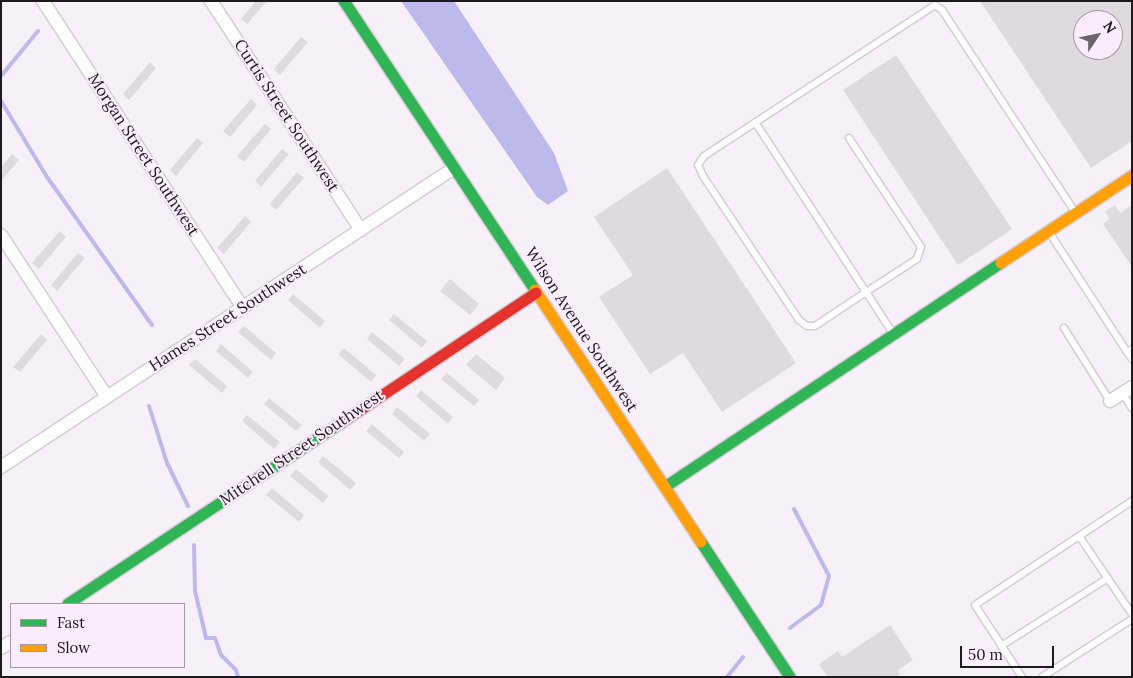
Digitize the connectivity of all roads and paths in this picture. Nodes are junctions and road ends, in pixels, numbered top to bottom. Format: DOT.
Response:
graph roads {
  1 [pos="43,1"];
  2 [pos="211,1"];
  3 [pos="344,1"];
  4 [pos="934,3"];
  5 [pos="755,122"];
  6 [pos="849,138"];
  7 [pos="454,168"];
  8 [pos="1132,176"];
  9 [pos="1076,213"];
  10 [pos="361,230"];
  11 [pos="1048,232"];
  12 [pos="1,235"];
  13 [pos="866,292"];
  14 [pos="536,293"];
  15 [pos="243,308"];
  16 [pos="1064,328"];
  17 [pos="894,335"];
  18 [pos="1129,350"];
  19 [pos="1132,359"];
  20 [pos="1127,390"];
  21 [pos="107,397"];
  22 [pos="1110,401"];
  23 [pos="1132,408"];
  24 [pos="1,467"];
  25 [pos="665,487"];
  26 [pos="1132,501"];
  27 [pos="1079,536"];
  28 [pos="1108,578"];
  29 [pos="70,603"];
  30 [pos="1132,614"];
  31 [pos="1132,619"];
  32 [pos="1001,646"];
  33 [pos="790,677"];
  34 [pos="1022,677"];
  35 [pos="1042,677"];
  1 -- 15 [label="street, Morgan Street Southwest"];
  2 -- 10 [label="street, Curtis Street Southwest"];
  3 -- 7 [label="street, Wilson Avenue Southwest"];
  4 -- 5 [label="lane"];
  4 -- 9 [label="lane"];
  5 -- 13 [label="lane"];
  5 -- 13 [label="lane"];
  6 -- 13 [label="lane"];
  7 -- 10 [label="street, Hames Street Southwest"];
  7 -- 14 [label="street, Wilson Avenue Southwest"];
  8 -- 9 [label="street"];
  9 -- 11 [label="street"];
  10 -- 15 [label="street, Hames Street Southwest"];
  11 -- 17 [label="street"];
  11 -- 18 [label="lane"];
  12 -- 21 [label="street"];
  13 -- 17 [label="lane"];
  14 -- 25 [label="street, Wilson Avenue Southwest"];
  14 -- 29 [label="street, Mitchell Street Southwest"];
  15 -- 21 [label="street, Hames Street Southwest"];
  16 -- 22 [label="lane"];
  17 -- 25 [label="street"];
  18 -- 19 [label="lane"];
  20 -- 22 [label="street"];
  20 -- 23 [label="lane"];
  21 -- 24 [label="street, Hames Street Southwest"];
  25 -- 33 [label="street, Wilson Avenue Southwest"];
  26 -- 27 [label="lane"];
  27 -- 28 [label="lane"];
  27 -- 32 [label="lane"];
  28 -- 30 [label="lane"];
  28 -- 32 [label="lane"];
  31 -- 35 [label="lane"];
  32 -- 34 [label="lane"];
}
